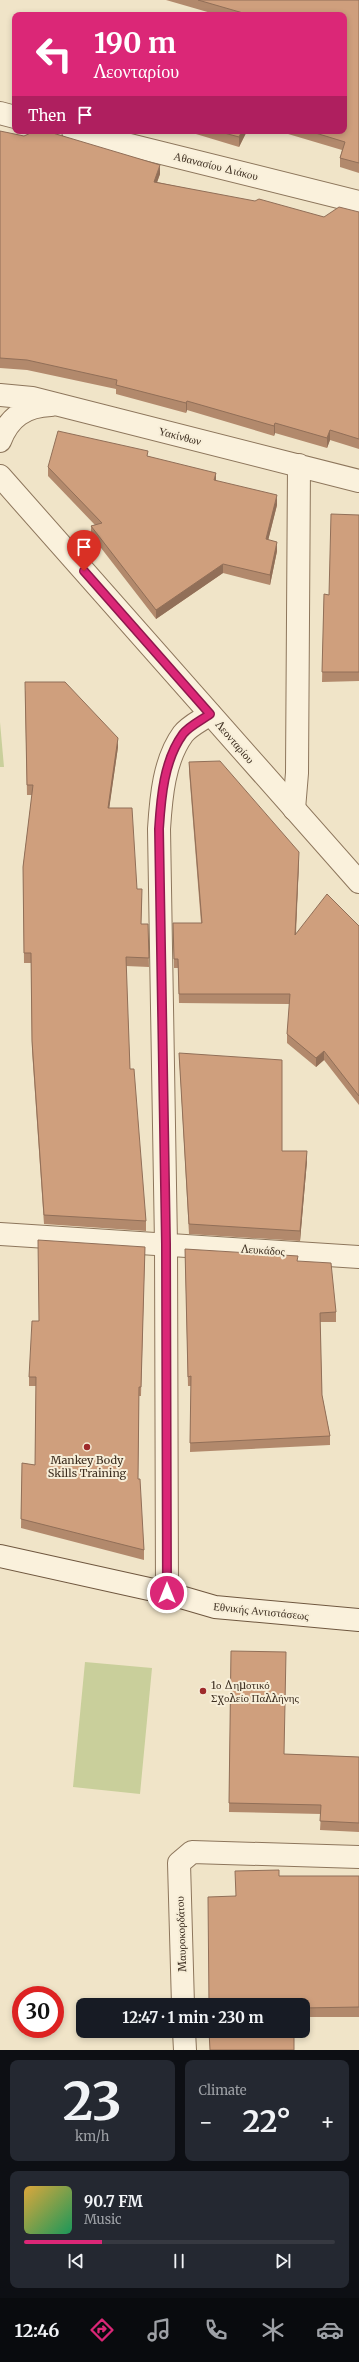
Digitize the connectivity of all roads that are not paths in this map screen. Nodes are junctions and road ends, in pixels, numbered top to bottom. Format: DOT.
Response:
graph roads {
  1 [pos="0,113"];
  2 [pos="12,116"];
  3 [pos="85,134"];
  4 [pos="359,202"];
  5 [pos="0,395"];
  6 [pos="54,405"];
  7 [pos="0,441"];
  8 [pos="299,466"];
  9 [pos="0,476"];
  10 [pos="359,481"];
  11 [pos="210,714"];
  12 [pos="294,809"];
  13 [pos="359,882"];
  14 [pos="0,1234"];
  15 [pos="166,1244"];
  16 [pos="359,1257"];
  17 [pos="0,1556"];
  18 [pos="167,1593"];
  19 [pos="359,1620"];
  20 [pos="359,1857"];
  21 [pos="183,1998"];
  22 [pos="184,2038"];
  23 [pos="184,2050"];
  1 -- 2 [label="street"];
  3 -- 4 [label="street, Αθανασίου Διάκου"];
  5 -- 6 [label="street, Υακίνθων"];
  6 -- 7 [label="street"];
  6 -- 8 [label="street, Υακίνθων"];
  8 -- 10 [label="street, Υακίνθων"];
  8 -- 12 [label="street"];
  9 -- 11 [label="street, Λεονταρίου"];
  11 -- 12 [label="street, Λεονταρίου"];
  11 -- 15 [label="street"];
  12 -- 13 [label="street, Λεονταρίου"];
  14 -- 15 [label="street, Λευκάδος"];
  15 -- 16 [label="street, Λευκάδος"];
  15 -- 18 [label="street"];
  17 -- 18 [label="street, Εθνικής Αντιστάσεως"];
  18 -- 19 [label="street, Εθνικής Αντιστάσεως"];
  20 -- 21 [label="street, Μαυροκορδάτου"];
  22 -- 23 [label="street"];
}
